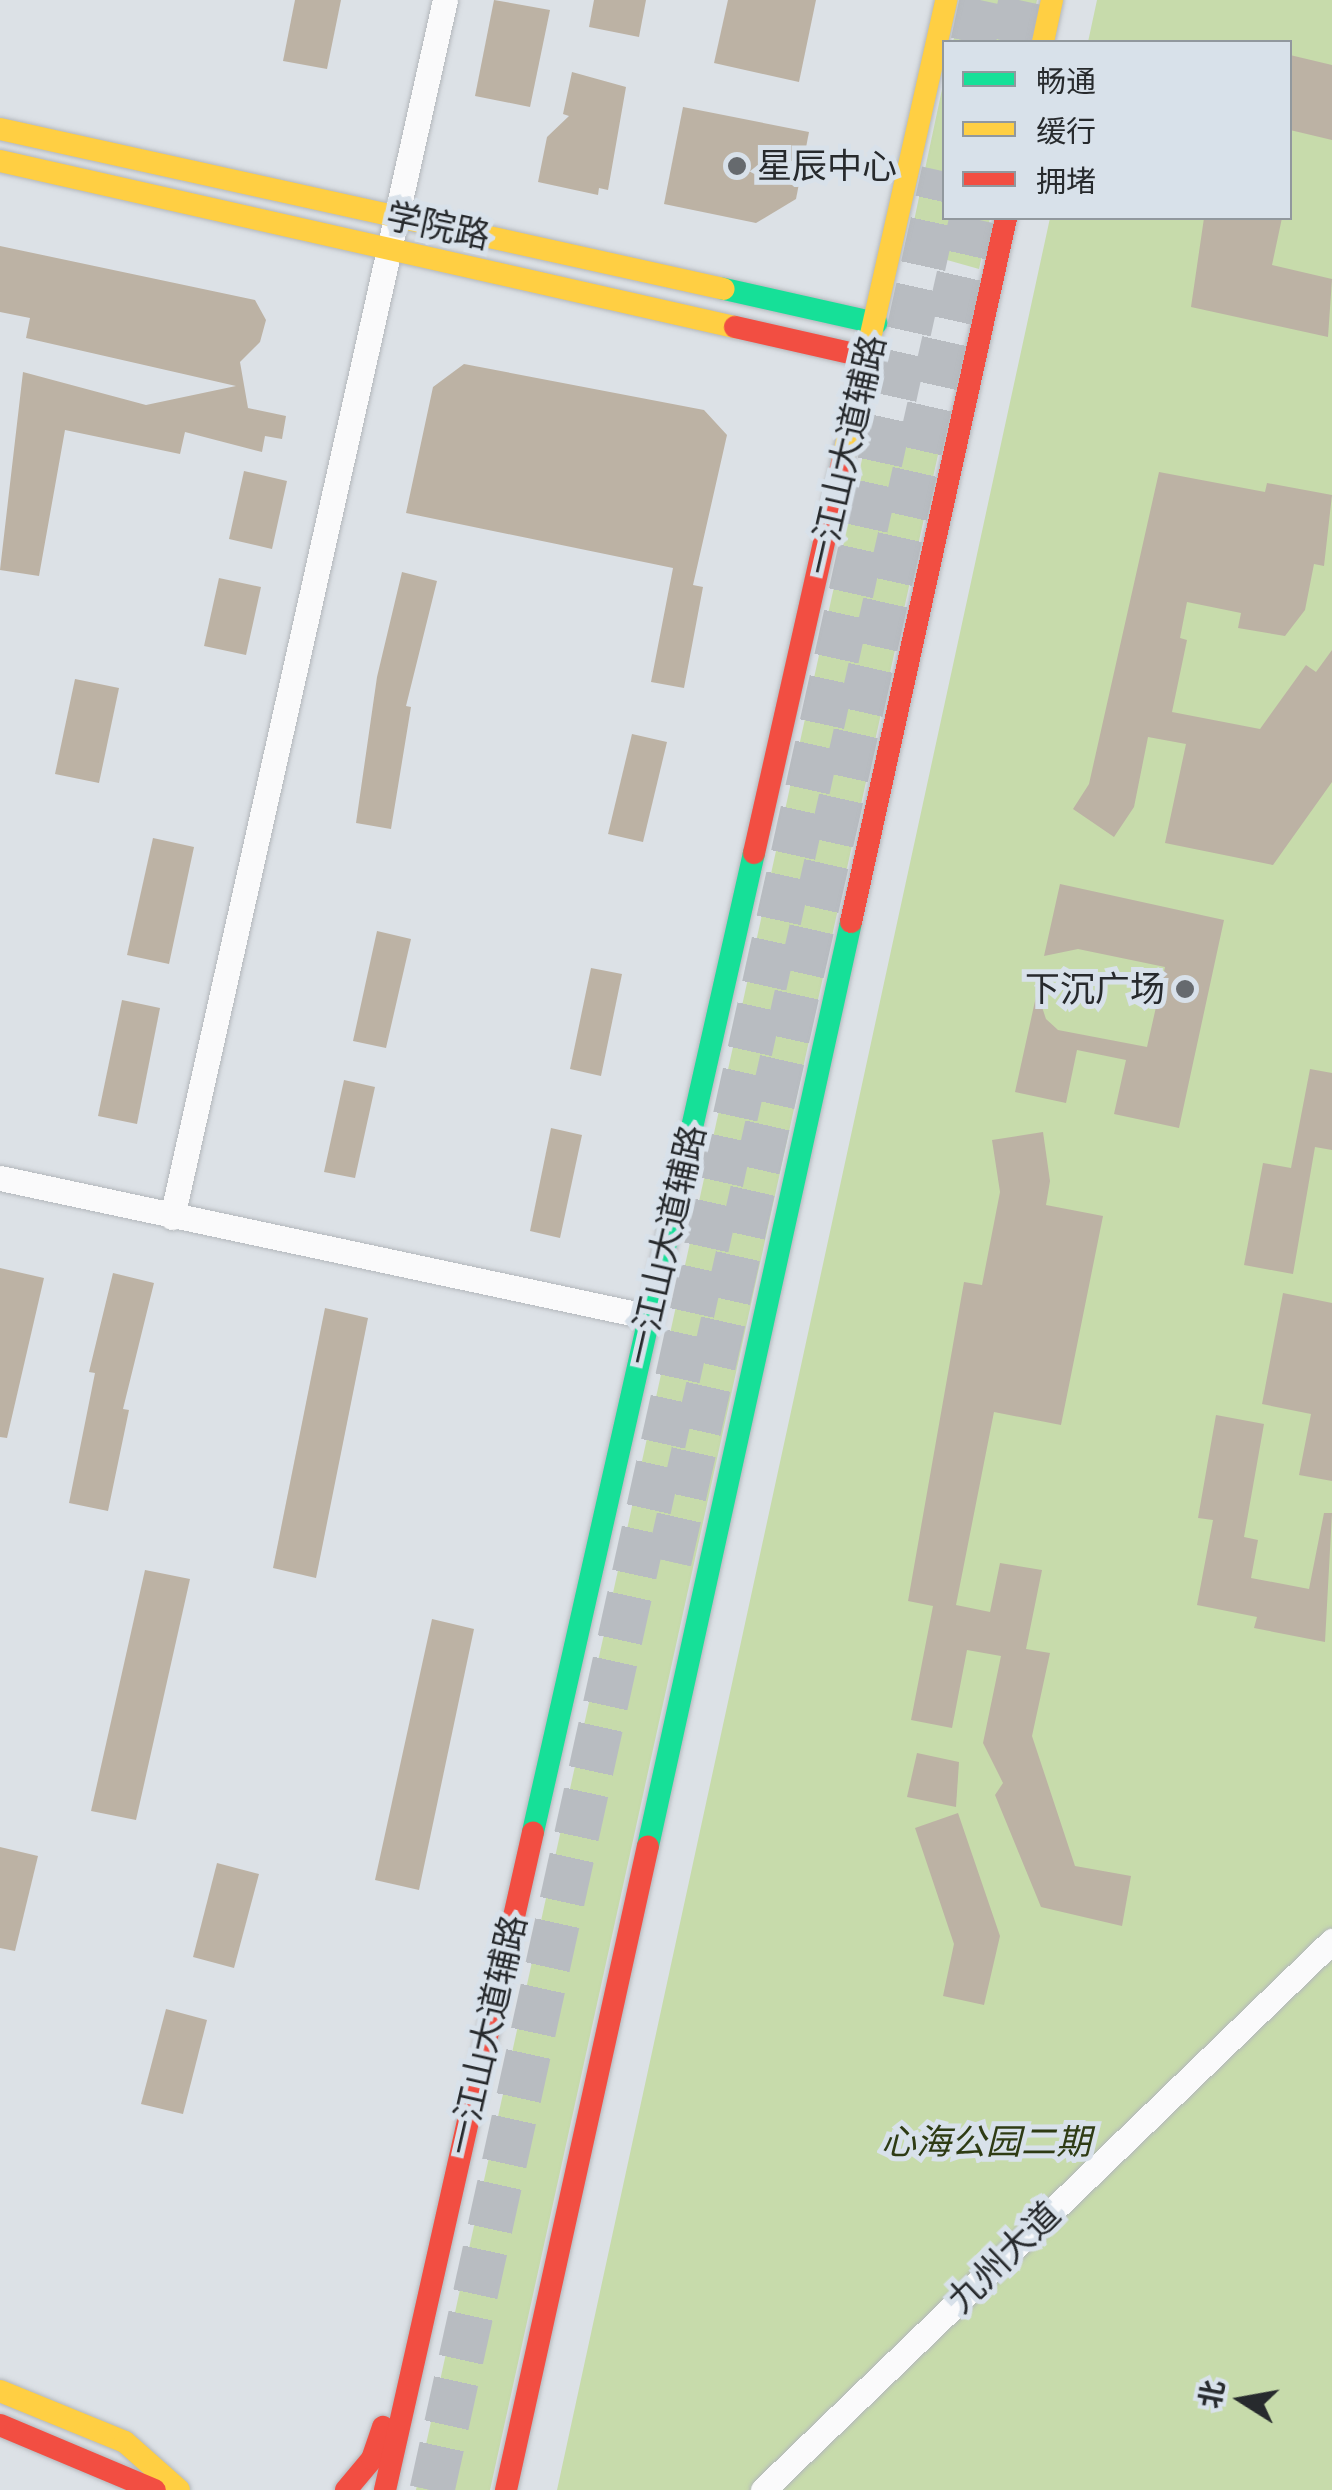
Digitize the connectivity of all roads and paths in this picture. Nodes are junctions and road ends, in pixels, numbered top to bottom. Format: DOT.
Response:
graph roads {
  1 [pos="445,0"];
  2 [pos="946,0"];
  3 [pos="1052,0"];
  4 [pos="1043,40"];
  5 [pos="0,129"];
  6 [pos="0,161"];
  7 [pos="397,217"];
  8 [pos="1006,220"];
  9 [pos="391,246"];
  10 [pos="876,323"];
  11 [pos="867,357"];
  12 [pos="0,1178"];
  13 [pos="172,1216"];
  14 [pos="650,1317"];
  15 [pos="1332,1940"];
  16 [pos="456,2173"];
  17 [pos="0,2391"];
  18 [pos="0,2425"];
  19 [pos="155,2490"];
  20 [pos="178,2490"];
  21 [pos="346,2490"];
  22 [pos="385,2490"];
  23 [pos="506,2490"];
  24 [pos="763,2490"];
  1 -- 7 [label="street"];
  2 -- 10 [label="main road, 一江山大道辅路"];
  3 -- 4 [label="main road"];
  5 -- 7 [label="main road, 学院路"];
  6 -- 9 [label="main road, 学院路"];
  7 -- 9 [label="street"];
  7 -- 10 [label="main road, 学院路"];
  8 -- 23 [label="main road"];
  9 -- 11 [label="main road, 学院路"];
  9 -- 13 [label="street"];
  10 -- 11 [label="main road, 一江山大道辅路"];
  11 -- 14 [label="main road, 一江山大道辅路"];
  12 -- 13 [label="street"];
  13 -- 14 [label="street"];
  14 -- 16 [label="main road, 一江山大道辅路"];
  15 -- 24 [label="street, 九州大道"];
  16 -- 21 [label="main road"];
  16 -- 22 [label="main road, 一江山大道辅路"];
  17 -- 20 [label="main road"];
  18 -- 19 [label="main road"];
}
